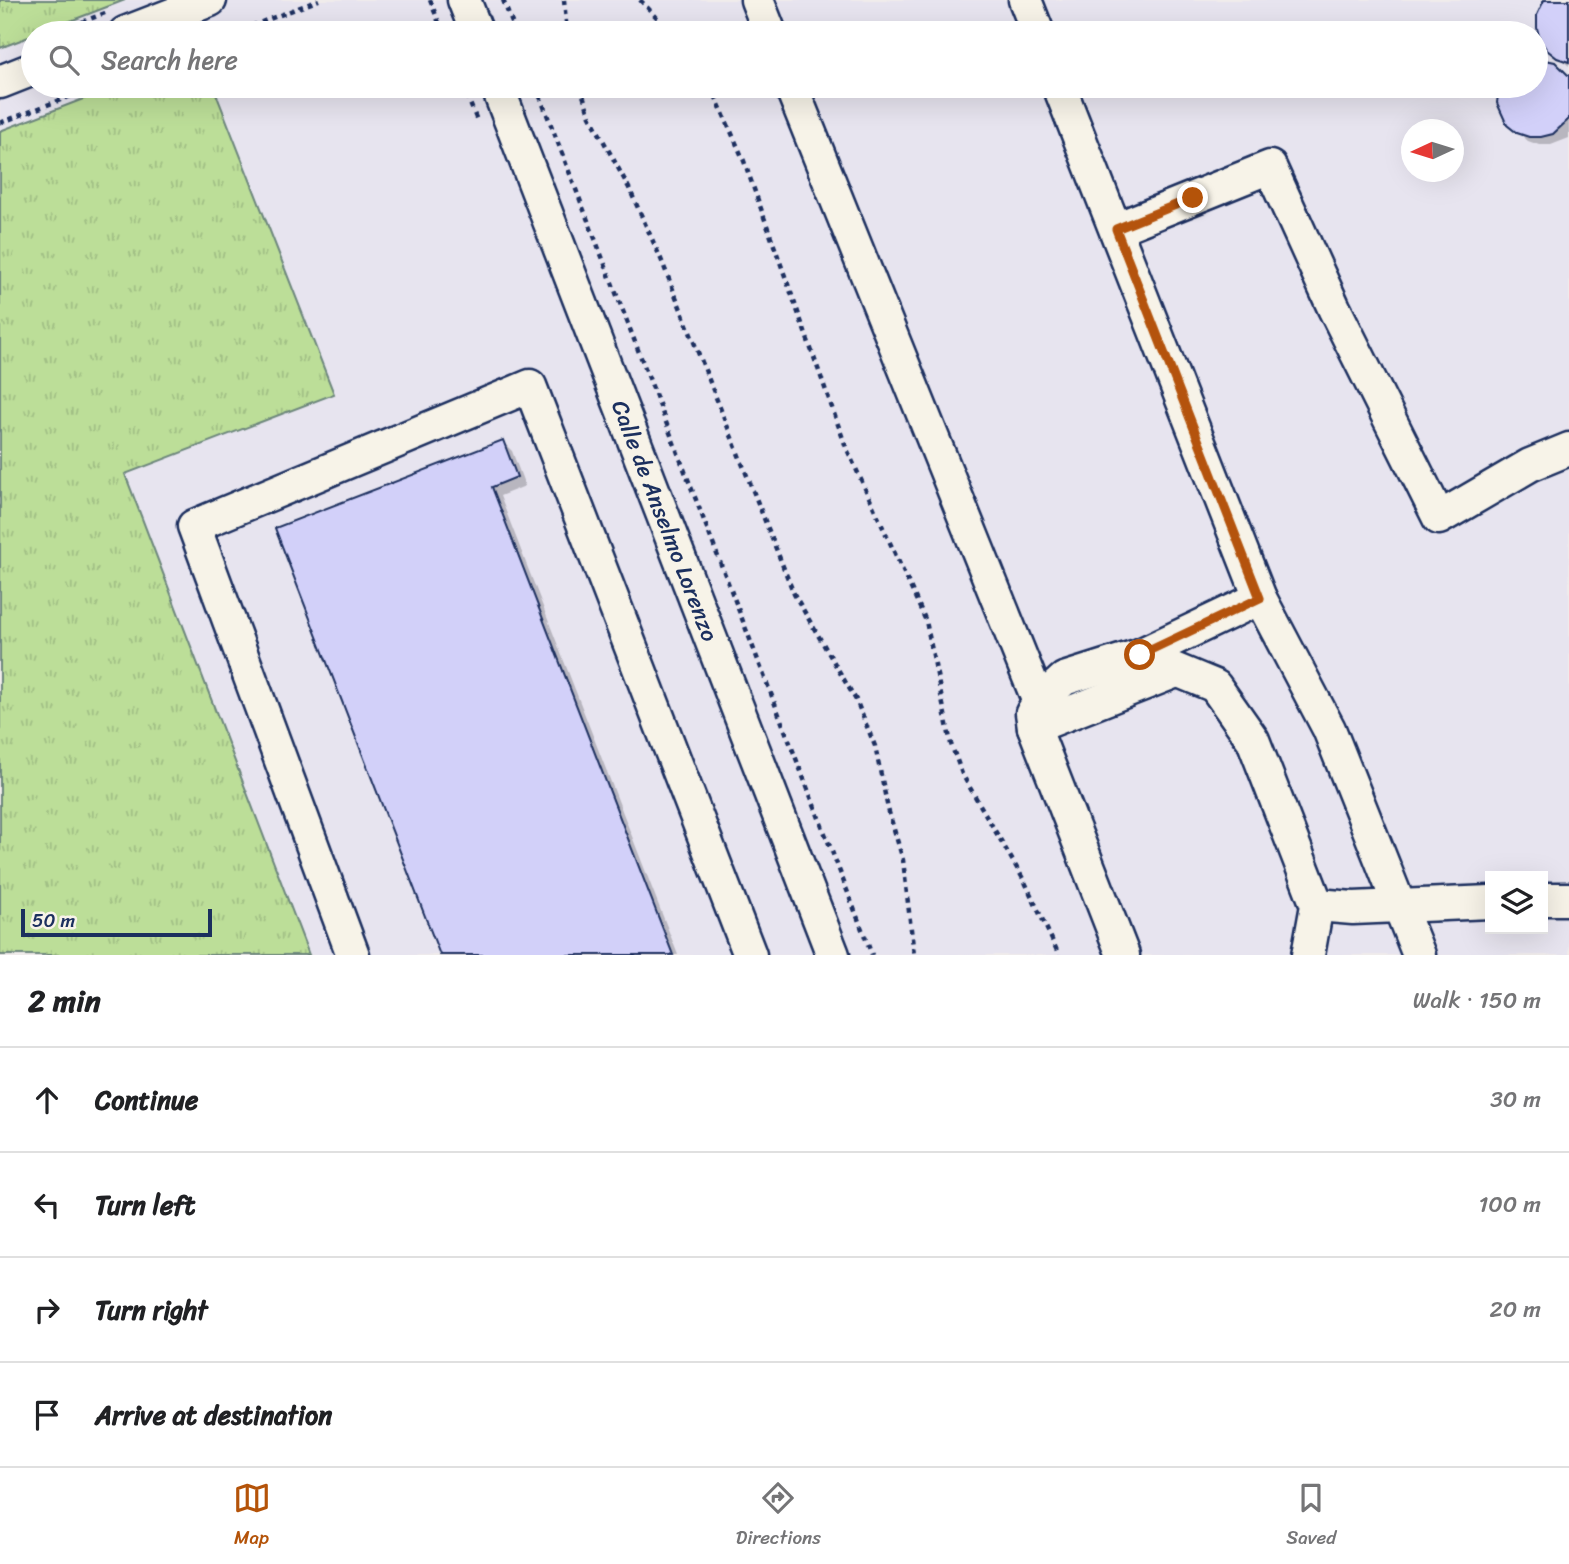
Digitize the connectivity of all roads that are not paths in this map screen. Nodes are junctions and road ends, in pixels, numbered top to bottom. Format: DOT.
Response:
graph roads {
  1 [pos="211,0"];
  2 [pos="464,0"];
  3 [pos="757,0"];
  4 [pos="1025,0"];
  5 [pos="120,21"];
  6 [pos="472,21"];
  7 [pos="765,21"];
  8 [pos="1033,21"];
  9 [pos="21,74"];
  10 [pos="0,82"];
  11 [pos="502,98"];
  12 [pos="796,98"];
  13 [pos="1064,98"];
  14 [pos="1116,229"];
  15 [pos="1569,449"];
  16 [pos="1260,598"];
  17 [pos="1140,655"];
  18 [pos="1176,671"];
  19 [pos="1037,715"];
  20 [pos="1569,899"];
  21 [pos="1548,900"];
  22 [pos="1485,902"];
  23 [pos="1317,905"];
  24 [pos="1399,906"];
  25 [pos="353,955"];
  26 [pos="750,955"];
  27 [pos="834,955"];
  28 [pos="1123,955"];
  29 [pos="1308,955"];
  30 [pos="1419,955"];
  1 -- 5 [label="street"];
  2 -- 6 [label="street"];
  3 -- 7 [label="street"];
  4 -- 8 [label="street"];
  9 -- 10 [label="street"];
  11 -- 27 [label="street, Calle de Anselmo Lorenzo"];
  12 -- 19 [label="street"];
  13 -- 14 [label="street"];
  14 -- 15 [label="street"];
  14 -- 16 [label="street"];
  16 -- 17 [label="street"];
  16 -- 24 [label="street"];
  17 -- 18 [label="street"];
  17 -- 19 [label="street"];
  18 -- 19 [label="street"];
  18 -- 23 [label="street"];
  19 -- 28 [label="street"];
  20 -- 21 [label="street"];
  22 -- 24 [label="street"];
  23 -- 24 [label="street"];
  23 -- 29 [label="street"];
  24 -- 30 [label="street"];
  25 -- 26 [label="street"];
}
